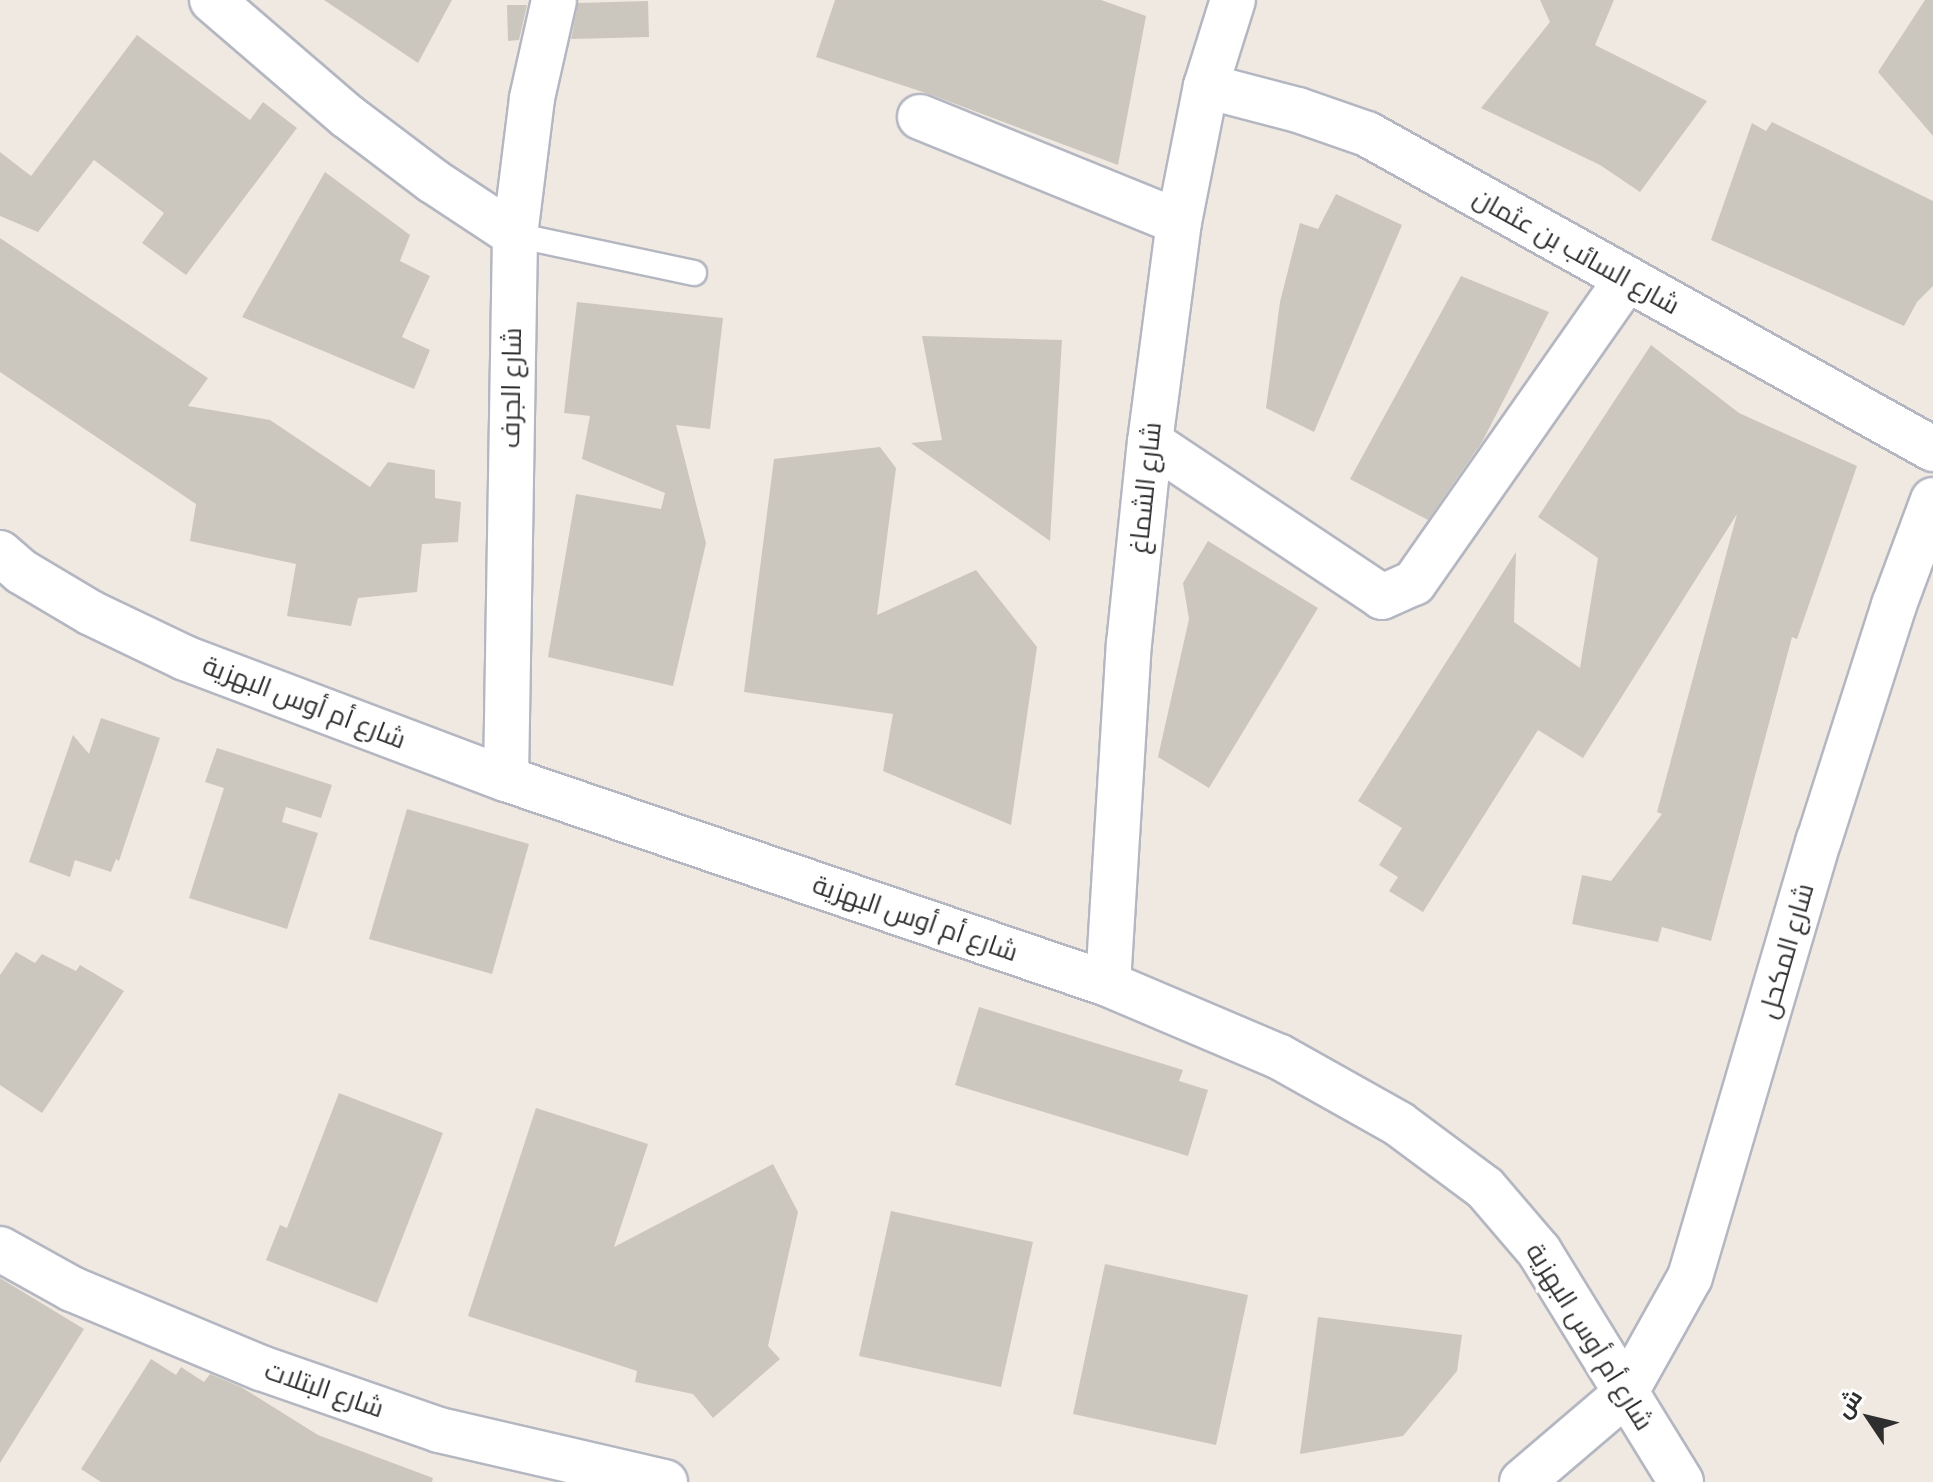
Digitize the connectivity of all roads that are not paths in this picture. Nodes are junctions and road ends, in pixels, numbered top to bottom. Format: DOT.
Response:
graph roads {
  1 [pos="212,0"];
  2 [pos="554,0"];
  3 [pos="1233,0"];
  4 [pos="1206,86"];
  5 [pos="920,117"];
  6 [pos="1179,222"];
  7 [pos="515,235"];
  8 [pos="694,273"];
  9 [pos="1626,280"];
  10 [pos="1150,442"];
  11 [pos="1933,449"];
  12 [pos="1933,500"];
  13 [pos="0,553"];
  14 [pos="506,779"];
  15 [pos="1108,984"];
  16 [pos="0,1249"];
  17 [pos="1624,1395"];
  18 [pos="665,1482"];
  19 [pos="1522,1482"];
  20 [pos="1681,1482"];
  1 -- 7 [label="street"];
  2 -- 7 [label="street, شارع الجرف"];
  3 -- 4 [label="street, شارع الشماغ"];
  4 -- 6 [label="street, شارع الشماغ"];
  4 -- 9 [label="street, شارع السائب بن عثمان"];
  5 -- 6 [label="street"];
  6 -- 10 [label="street, شارع الشماغ"];
  7 -- 8 [label="lane"];
  7 -- 14 [label="street, شارع الجرف"];
  9 -- 10 [label="street"];
  9 -- 11 [label="street, شارع السائب بن عثمان"];
  10 -- 15 [label="street, شارع الشماغ"];
  12 -- 17 [label="street, شارع المكحل"];
  13 -- 14 [label="street, شارع أم أوس البهزية"];
  14 -- 15 [label="street, شارع أم أوس البهزية"];
  15 -- 17 [label="street, شارع أم أوس البهزية"];
  16 -- 18 [label="street, شارع البتلات"];
  17 -- 19 [label="street"];
  17 -- 20 [label="street, شارع أم أوس البهزية"];
}
